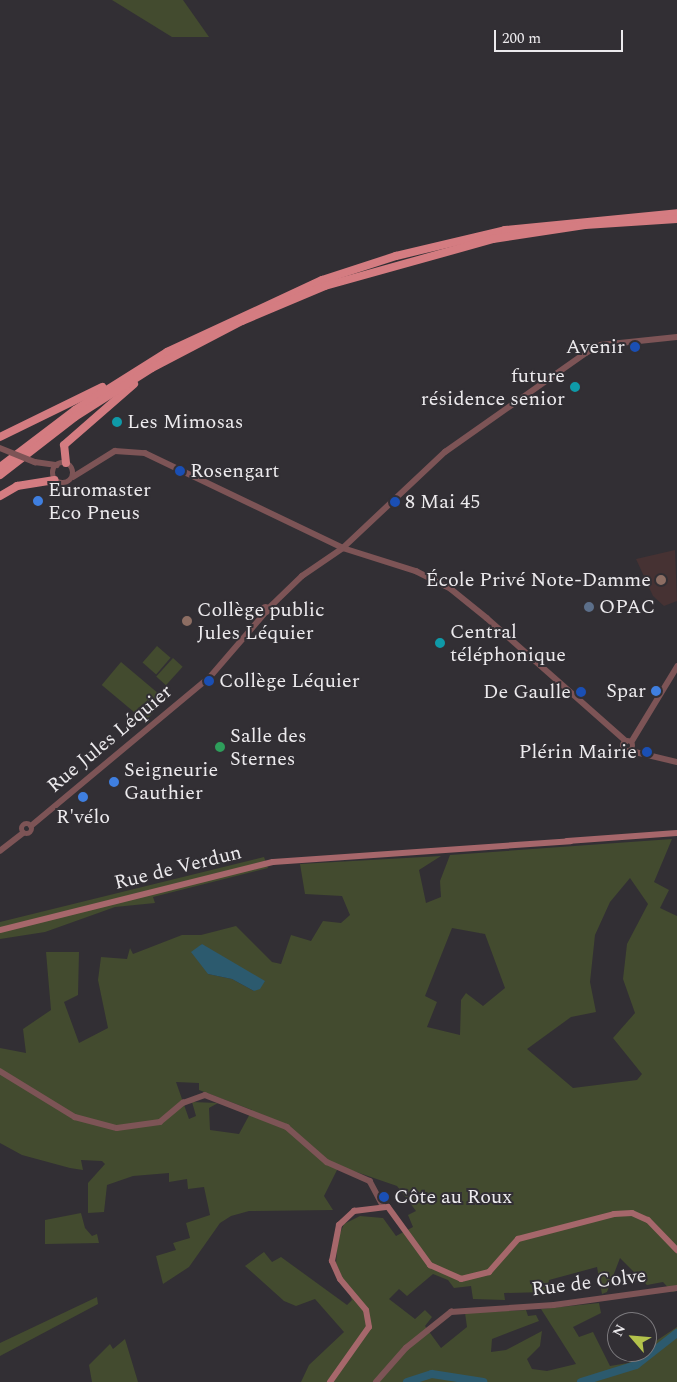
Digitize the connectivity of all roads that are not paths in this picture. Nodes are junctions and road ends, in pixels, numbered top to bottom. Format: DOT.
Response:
graph roads {
  1 [pos="677,213"];
  2 [pos="677,219"];
  3 [pos="677,337"];
  4 [pos="152,368"];
  5 [pos="120,380"];
  6 [pos="0,437"];
  7 [pos="0,448"];
  8 [pos="43,465"];
  9 [pos="56,465"];
  10 [pos="69,465"];
  11 [pos="84,466"];
  12 [pos="0,467"];
  13 [pos="0,475"];
  14 [pos="54,477"];
  15 [pos="73,477"];
  16 [pos="0,496"];
  17 [pos="343,548"];
  18 [pos="677,667"];
  19 [pos="631,745"];
  20 [pos="677,762"];
  21 [pos="677,833"];
  22 [pos="0,851"];
  23 [pos="0,930"];
  24 [pos="0,1071"];
  25 [pos="382,1204"];
  26 [pos="677,1250"];
  27 [pos="677,1288"];
  28 [pos="330,1382"];
  29 [pos="376,1382"];
  1 -- 5 [label="highway"];
  2 -- 4 [label="highway"];
  3 -- 17 [label="street, Rue Jules Léquier"];
  4 -- 10 [label="highway"];
  4 -- 13 [label="highway"];
  5 -- 6 [label="highway"];
  5 -- 12 [label="highway"];
  7 -- 8 [label="street, bridge"];
  8 -- 9 [label="street"];
  8 -- 14 [label="street"];
  9 -- 10 [label="street"];
  9 -- 14 [label="street"];
  10 -- 11 [label="street"];
  10 -- 15 [label="street"];
  11 -- 15 [label="street"];
  11 -- 17 [label="street"];
  14 -- 15 [label="street"];
  14 -- 16 [label="highway"];
  17 -- 19 [label="street"];
  17 -- 22 [label="street, Rue Jules Léquier"];
  18 -- 19 [label="street"];
  19 -- 20 [label="street"];
  21 -- 23 [label="main road, Rue de Verdun"];
  24 -- 25 [label="street"];
  25 -- 26 [label="main road"];
  25 -- 28 [label="main road"];
  27 -- 29 [label="street, Rue de Colve"];
}
